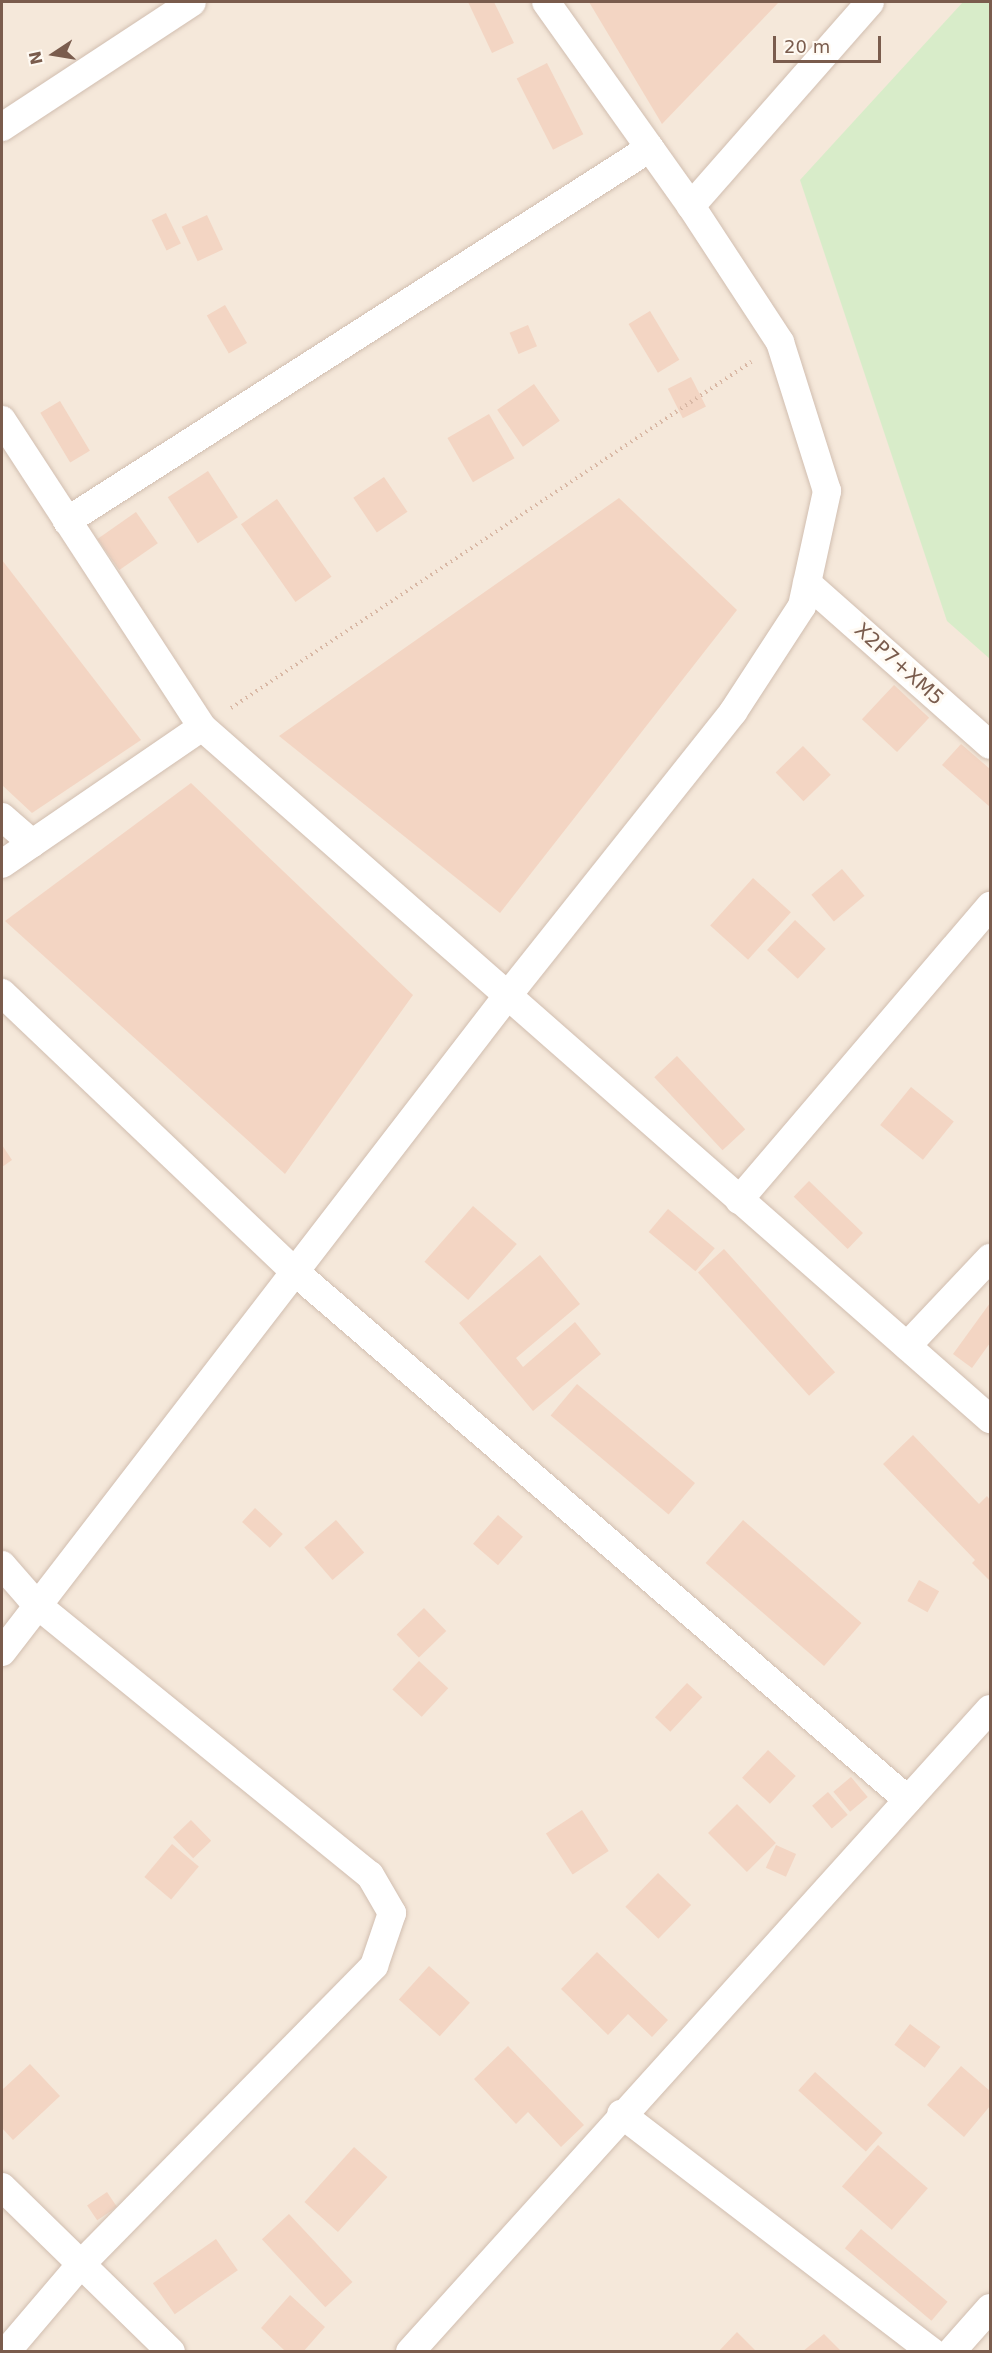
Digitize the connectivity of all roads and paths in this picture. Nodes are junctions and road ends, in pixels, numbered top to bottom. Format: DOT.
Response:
graph roads {
  1 [pos="546,2"];
  2 [pos="870,2"];
  3 [pos="183,4"];
  4 [pos="2,127"];
  5 [pos="650,148"];
  6 [pos="691,206"];
  7 [pos="780,342"];
  8 [pos="2,420"];
  9 [pos="68,521"];
  10 [pos="807,583"];
  11 [pos="202,727"];
  12 [pos="990,745"];
  13 [pos="2,816"];
  14 [pos="32,843"];
  15 [pos="2,864"];
  16 [pos="990,906"];
  17 [pos="2,993"];
  18 [pos="508,996"];
  19 [pos="740,1200"];
  20 [pos="990,1258"];
  21 [pos="294,1271"];
  22 [pos="907,1346"];
  23 [pos="990,1419"];
  24 [pos="2,1565"];
  25 [pos="36,1604"];
  26 [pos="2,1652"];
  27 [pos="990,1708"];
  28 [pos="908,1800"];
  29 [pos="621,2114"];
  30 [pos="2,2187"];
  31 [pos="81,2264"];
  32 [pos="990,2308"];
  33 [pos="6,2352"];
  34 [pos="171,2352"];
  35 [pos="410,2352"];
  36 [pos="932,2352"];
  37 [pos="951,2352"];
  1 -- 5 [label="street"];
  2 -- 6 [label="street"];
  3 -- 4 [label="street"];
  5 -- 6 [label="street"];
  5 -- 9 [label="street"];
  6 -- 7 [label="street"];
  7 -- 10 [label="street"];
  7 -- 11 [label="path"];
  8 -- 9 [label="street"];
  9 -- 11 [label="street"];
  10 -- 12 [label="street, X2P7+XM5"];
  10 -- 18 [label="street"];
  11 -- 14 [label="street"];
  11 -- 18 [label="street"];
  13 -- 14 [label="street"];
  14 -- 15 [label="street"];
  16 -- 19 [label="street"];
  17 -- 21 [label="street"];
  18 -- 19 [label="street"];
  18 -- 21 [label="street"];
  19 -- 22 [label="street"];
  20 -- 22 [label="street"];
  21 -- 25 [label="street"];
  21 -- 28 [label="street"];
  22 -- 23 [label="street"];
  24 -- 25 [label="street"];
  25 -- 26 [label="street"];
  25 -- 31 [label="street"];
  27 -- 28 [label="street"];
  28 -- 29 [label="street"];
  29 -- 35 [label="street"];
  29 -- 36 [label="street"];
  30 -- 31 [label="street"];
  31 -- 33 [label="street"];
  31 -- 34 [label="street"];
  32 -- 37 [label="street"];
}
